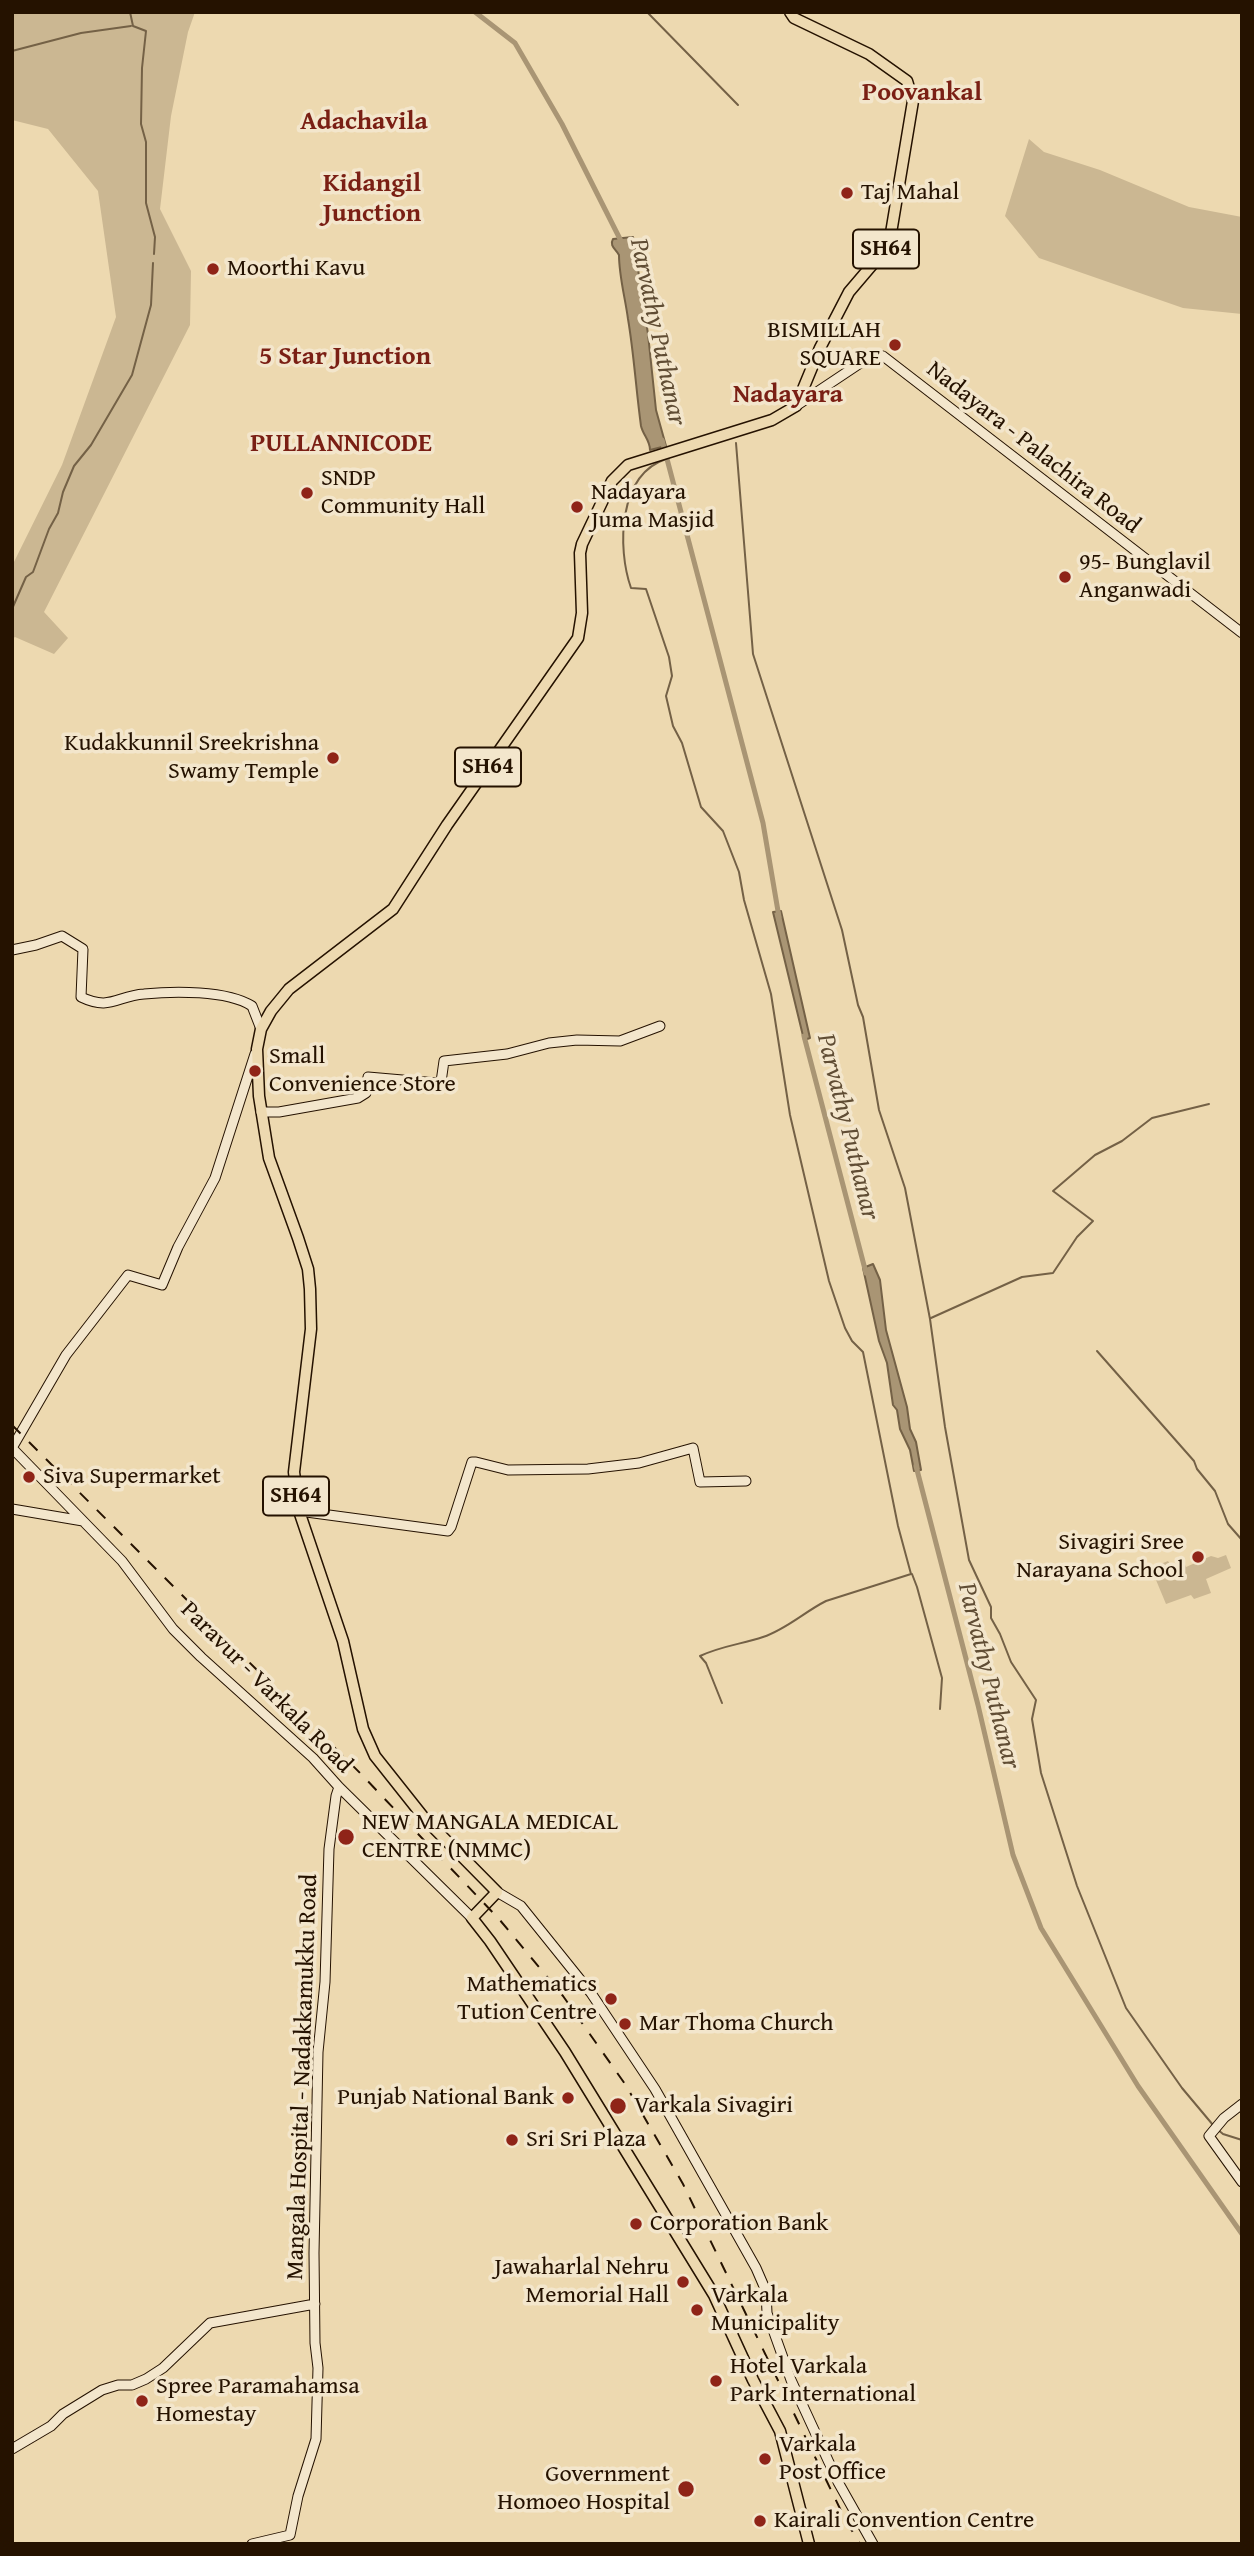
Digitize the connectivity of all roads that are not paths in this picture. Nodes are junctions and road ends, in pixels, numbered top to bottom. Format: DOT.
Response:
graph roads {
  1 [pos="790,12"];
  2 [pos="804,386"];
  3 [pos="815,393"];
  4 [pos="796,405"];
  5 [pos="1242,633"];
  6 [pos="12,950"];
  7 [pos="660,1026"];
  8 [pos="261,1030"];
  9 [pos="257,1049"];
  10 [pos="261,1112"];
  11 [pos="12,1448"];
  12 [pos="746,1481"];
  13 [pos="12,1510"];
  14 [pos="299,1511"];
  15 [pos="83,1521"];
  16 [pos="339,1787"];
  17 [pos="497,1892"];
  18 [pos="472,1918"];
  19 [pos="1242,2104"];
  20 [pos="1242,2182"];
  21 [pos="315,2304"];
  22 [pos="12,2449"];
  23 [pos="252,2544"];
  24 [pos="808,2544"];
  25 [pos="873,2544"];
  1 -- 2 [label="main road, SH64"];
  2 -- 3 [label="main road"];
  2 -- 4 [label="main road, SH64"];
  3 -- 4 [label="main road, Nadayara - Palachira Road"];
  3 -- 5 [label="main road, Nadayara - Palachira Road"];
  4 -- 8 [label="main road, SH64"];
  6 -- 8 [label="main road"];
  7 -- 10 [label="main road"];
  8 -- 9 [label="main road, SH64"];
  9 -- 10 [label="main road, SH64"];
  9 -- 11 [label="main road"];
  10 -- 14 [label="main road, SH64"];
  11 -- 15 [label="main road, Paravur - Varkala Road"];
  12 -- 14 [label="main road"];
  13 -- 15 [label="main road"];
  14 -- 17 [label="main road, SH64"];
  15 -- 16 [label="main road, Paravur - Varkala Road"];
  16 -- 18 [label="main road, Paravur - Varkala Road"];
  16 -- 21 [label="main road, Mangala Hospital - Nadakkamukku Road"];
  17 -- 18 [label="main road"];
  17 -- 25 [label="main road"];
  18 -- 24 [label="main road"];
  19 -- 20 [label="main road"];
  21 -- 22 [label="main road"];
  21 -- 23 [label="main road, Mangala Hospital - Nadakkamukku Road"];
}
